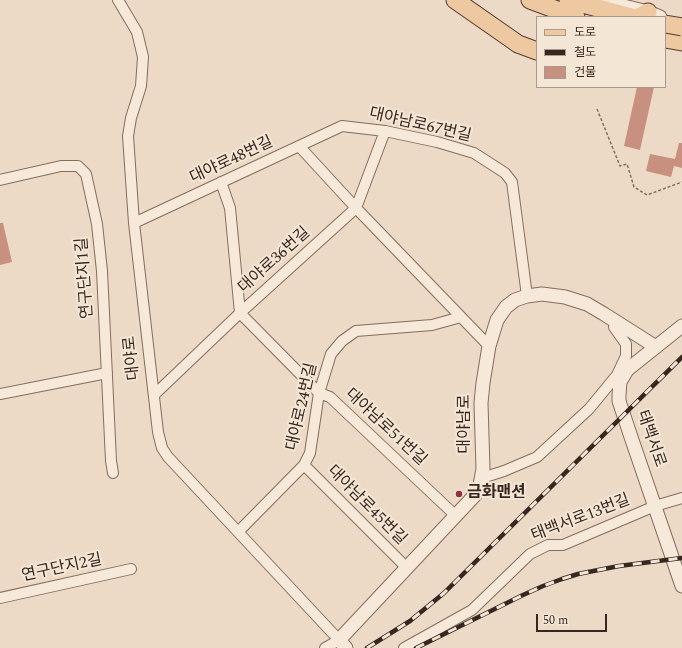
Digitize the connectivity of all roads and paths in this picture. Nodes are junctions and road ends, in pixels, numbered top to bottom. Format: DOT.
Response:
graph roads {
  1 [pos="118,0"];
  2 [pos="455,0"];
  3 [pos="530,0"];
  4 [pos="605,0"];
  5 [pos="571,8"];
  6 [pos="649,15"];
  7 [pos="624,16"];
  8 [pos="666,21"];
  9 [pos="666,24"];
  10 [pos="682,27"];
  11 [pos="682,36"];
  12 [pos="666,39"];
  13 [pos="682,42"];
  14 [pos="536,51"];
  15 [pos="597,109"];
  16 [pos="342,126"];
  17 [pos="385,131"];
  18 [pos="299,146"];
  19 [pos="0,180"];
  20 [pos="221,182"];
  21 [pos="682,182"];
  22 [pos="356,208"];
  23 [pos="134,222"];
  24 [pos="527,296"];
  25 [pos="240,313"];
  26 [pos="461,317"];
  27 [pos="682,326"];
  28 [pos="614,327"];
  29 [pos="489,346"];
  30 [pos="656,347"];
  31 [pos="107,373"];
  32 [pos="319,393"];
  33 [pos="0,394"];
  34 [pos="154,395"];
  35 [pos="304,465"];
  36 [pos="113,472"];
  37 [pos="482,478"];
  38 [pos="682,498"];
  39 [pos="655,506"];
  40 [pos="456,516"];
  41 [pos="238,532"];
  42 [pos="407,568"];
  43 [pos="131,569"];
  44 [pos="682,586"];
  45 [pos="0,598"];
  46 [pos="343,644"];
  47 [pos="325,648"];
  48 [pos="404,648"];
  1 -- 23 [label="street, 대야로"];
  2 -- 14 [label="main road"];
  3 -- 5 [label="main road"];
  4 -- 6 [label="street"];
  5 -- 7 [label="main road"];
  8 -- 11 [label="street"];
  9 -- 10 [label="main road, bridge"];
  12 -- 13 [label="main road"];
  15 -- 21 [label="path"];
  16 -- 17 [label="street, 대야남로67번길"];
  16 -- 18 [label="street, 대야로48번길"];
  17 -- 22 [label="street, 대야로36번길"];
  17 -- 24 [label="street, 대야남로67번길"];
  18 -- 20 [label="street, 대야로48번길"];
  18 -- 22 [label="street"];
  19 -- 31 [label="street, 연구단지1길"];
  20 -- 23 [label="street, 대야로48번길"];
  20 -- 25 [label="street"];
  22 -- 25 [label="street, 대야로36번길"];
  22 -- 26 [label="street"];
  23 -- 34 [label="street, 대야로"];
  24 -- 29 [label="street, 대야남로"];
  24 -- 30 [label="street, 대야남로"];
  25 -- 32 [label="street, 대야남로51번길"];
  25 -- 34 [label="street, 대야로36번길"];
  26 -- 29 [label="street"];
  26 -- 32 [label="street, 대야로24번길"];
  27 -- 30 [label="street, 태백서로"];
  28 -- 37 [label="street"];
  29 -- 37 [label="street, 대야남로"];
  30 -- 39 [label="street, 태백서로"];
  31 -- 33 [label="street"];
  31 -- 36 [label="street, 연구단지1길"];
  32 -- 35 [label="street, 대야로24번길"];
  32 -- 40 [label="street, 대야남로51번길"];
  34 -- 41 [label="street, 대야로"];
  35 -- 41 [label="street, 대야로24번길"];
  35 -- 42 [label="street, 대야남로45번길"];
  37 -- 40 [label="street, 대야남로"];
  38 -- 39 [label="street, 태백서로13번길"];
  39 -- 44 [label="street, 태백서로"];
  39 -- 48 [label="street, 태백서로13번길"];
  40 -- 42 [label="street, 대야남로"];
  41 -- 46 [label="street, 대야로"];
  42 -- 46 [label="street, 대야남로"];
  43 -- 45 [label="street, 연구단지2길"];
  46 -- 47 [label="street, 대야남로"];
}
